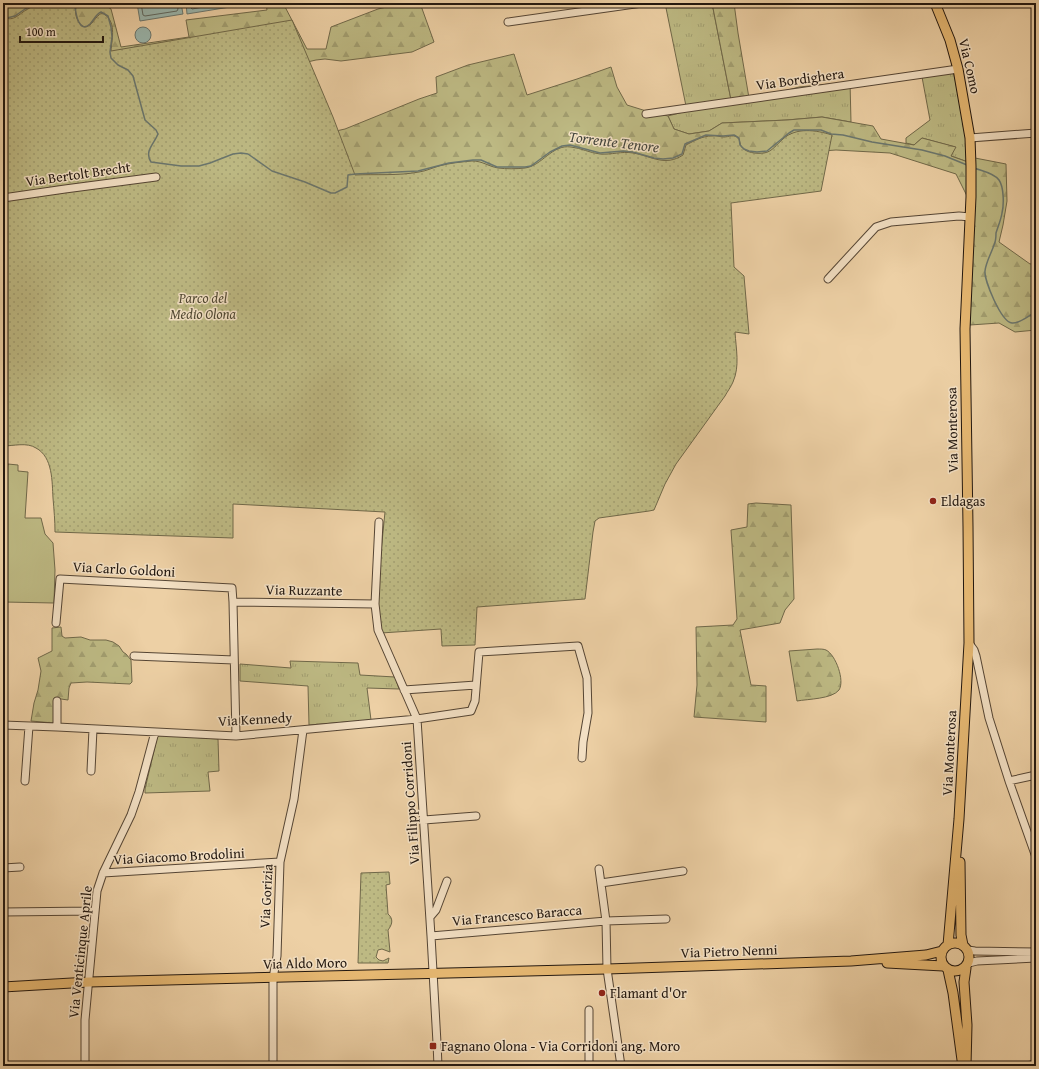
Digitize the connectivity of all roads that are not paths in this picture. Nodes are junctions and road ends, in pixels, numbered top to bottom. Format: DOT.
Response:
graph roads {
  1 [pos="642,3"];
  2 [pos="935,3"];
  3 [pos="508,22"];
  4 [pos="958,69"];
  5 [pos="646,114"];
  6 [pos="1036,133"];
  7 [pos="970,138"];
  8 [pos="156,177"];
  9 [pos="3,198"];
  10 [pos="970,217"];
  11 [pos="828,279"];
  12 [pos="380,522"];
  13 [pos="233,602"];
  14 [pos="375,604"];
  15 [pos="56,624"];
  16 [pos="969,643"];
  17 [pos="134,656"];
  18 [pos="234,660"];
  19 [pos="476,685"];
  20 [pos="404,690"];
  21 [pos="57,701"];
  22 [pos="417,719"];
  23 [pos="3,725"];
  24 [pos="29,726"];
  25 [pos="57,727"];
  26 [pos="93,729"];
  27 [pos="303,730"];
  28 [pos="155,732"];
  29 [pos="236,736"];
  30 [pos="582,758"];
  31 [pos="91,772"];
  32 [pos="1036,776"];
  33 [pos="25,781"];
  34 [pos="1009,781"];
  35 [pos="476,816"];
  36 [pos="959,818"];
  37 [pos="424,820"];
  38 [pos="1036,857"];
  39 [pos="280,862"];
  40 [pos="20,867"];
  41 [pos="3,868"];
  42 [pos="599,869"];
  43 [pos="683,870"];
  44 [pos="103,873"];
  45 [pos="447,881"];
  46 [pos="601,882"];
  47 [pos="95,911"];
  48 [pos="3,912"];
  49 [pos="430,917"];
  50 [pos="666,919"];
  51 [pos="606,921"];
  52 [pos="431,936"];
  53 [pos="965,947"];
  54 [pos="945,948"];
  55 [pos="1036,952"];
  56 [pos="1036,958"];
  57 [pos="851,960"];
  58 [pos="967,965"];
  59 [pos="946,968"];
  60 [pos="607,969"];
  61 [pos="433,974"];
  62 [pos="273,978"];
  63 [pos="88,982"];
  64 [pos="3,987"];
  65 [pos="589,1010"];
  66 [pos="1036,1064"];
  67 [pos="85,1066"];
  68 [pos="273,1066"];
  69 [pos="438,1066"];
  70 [pos="589,1066"];
  71 [pos="622,1066"];
  72 [pos="964,1066"];
  73 [pos="1027,1066"];
  1 -- 3 [label="street"];
  2 -- 4 [label="main road, Via Como"];
  4 -- 5 [label="street, Via Bordighera"];
  4 -- 7 [label="main road, Via Como"];
  6 -- 7 [label="street"];
  7 -- 10 [label="main road, Via Monterosa"];
  8 -- 9 [label="street, Via Bertolt Brecht"];
  10 -- 11 [label="street"];
  10 -- 16 [label="main road, Via Monterosa"];
  12 -- 14 [label="street, Via Filippo Corridoni"];
  13 -- 14 [label="street, Via Ruzzante"];
  13 -- 15 [label="street, Via Carlo Goldoni"];
  13 -- 18 [label="street"];
  14 -- 20 [label="street, Via Filippo Corridoni"];
  16 -- 34 [label="street"];
  16 -- 36 [label="main road, Via Monterosa"];
  17 -- 18 [label="street"];
  18 -- 29 [label="street"];
  19 -- 20 [label="street"];
  19 -- 22 [label="street, Via Kennedy"];
  19 -- 30 [label="street"];
  20 -- 22 [label="street, Via Filippo Corridoni"];
  21 -- 25 [label="street"];
  22 -- 27 [label="street, Via Kennedy"];
  22 -- 37 [label="street, Via Filippo Corridoni"];
  23 -- 24 [label="street, Via Kennedy"];
  24 -- 25 [label="street, Via Kennedy"];
  24 -- 33 [label="street"];
  25 -- 26 [label="street, Via Kennedy"];
  26 -- 28 [label="street, Via Kennedy"];
  26 -- 31 [label="street"];
  27 -- 29 [label="street, Via Kennedy"];
  27 -- 39 [label="street, Via Gorizia"];
  28 -- 29 [label="street, Via Kennedy"];
  28 -- 44 [label="street, Via Venticinque Aprile"];
  32 -- 34 [label="street"];
  34 -- 38 [label="street"];
  35 -- 37 [label="street"];
  36 -- 53 [label="main road, Via Monterosa"];
  36 -- 54 [label="main road, Via Monterosa"];
  37 -- 49 [label="street, Via Filippo Corridoni"];
  39 -- 44 [label="street, Via Giacomo Brodolini"];
  39 -- 62 [label="street, Via Gorizia"];
  40 -- 41 [label="street"];
  42 -- 46 [label="street"];
  43 -- 46 [label="street"];
  44 -- 47 [label="street, Via Venticinque Aprile"];
  45 -- 49 [label="street"];
  46 -- 51 [label="street"];
  47 -- 48 [label="street"];
  47 -- 63 [label="street, Via Venticinque Aprile"];
  49 -- 52 [label="street, Via Filippo Corridoni"];
  50 -- 51 [label="street, Via Francesco Baracca"];
  51 -- 52 [label="street, Via Francesco Baracca"];
  51 -- 60 [label="street"];
  52 -- 61 [label="street, Via Filippo Corridoni"];
  53 -- 54 [label="main road"];
  53 -- 55 [label="street"];
  53 -- 58 [label="main road"];
  54 -- 57 [label="main road, Via Pietro Nenni"];
  54 -- 59 [label="main road"];
  56 -- 58 [label="street"];
  57 -- 59 [label="main road, Via Pietro Nenni"];
  57 -- 60 [label="main road, Via Pietro Nenni"];
  58 -- 59 [label="main road"];
  58 -- 72 [label="main road"];
  59 -- 72 [label="main road"];
  60 -- 61 [label="main road, Via Aldo Moro"];
  60 -- 71 [label="street"];
  61 -- 62 [label="main road, Via Aldo Moro"];
  61 -- 69 [label="street, Via Filippo Corridoni"];
  62 -- 63 [label="main road, Via Aldo Moro"];
  62 -- 68 [label="street, Via Gorizia"];
  63 -- 64 [label="main road, Via Aldo Moro"];
  63 -- 67 [label="street, Via Venticinque Aprile"];
  65 -- 70 [label="street"];
  66 -- 73 [label="street"];
}
